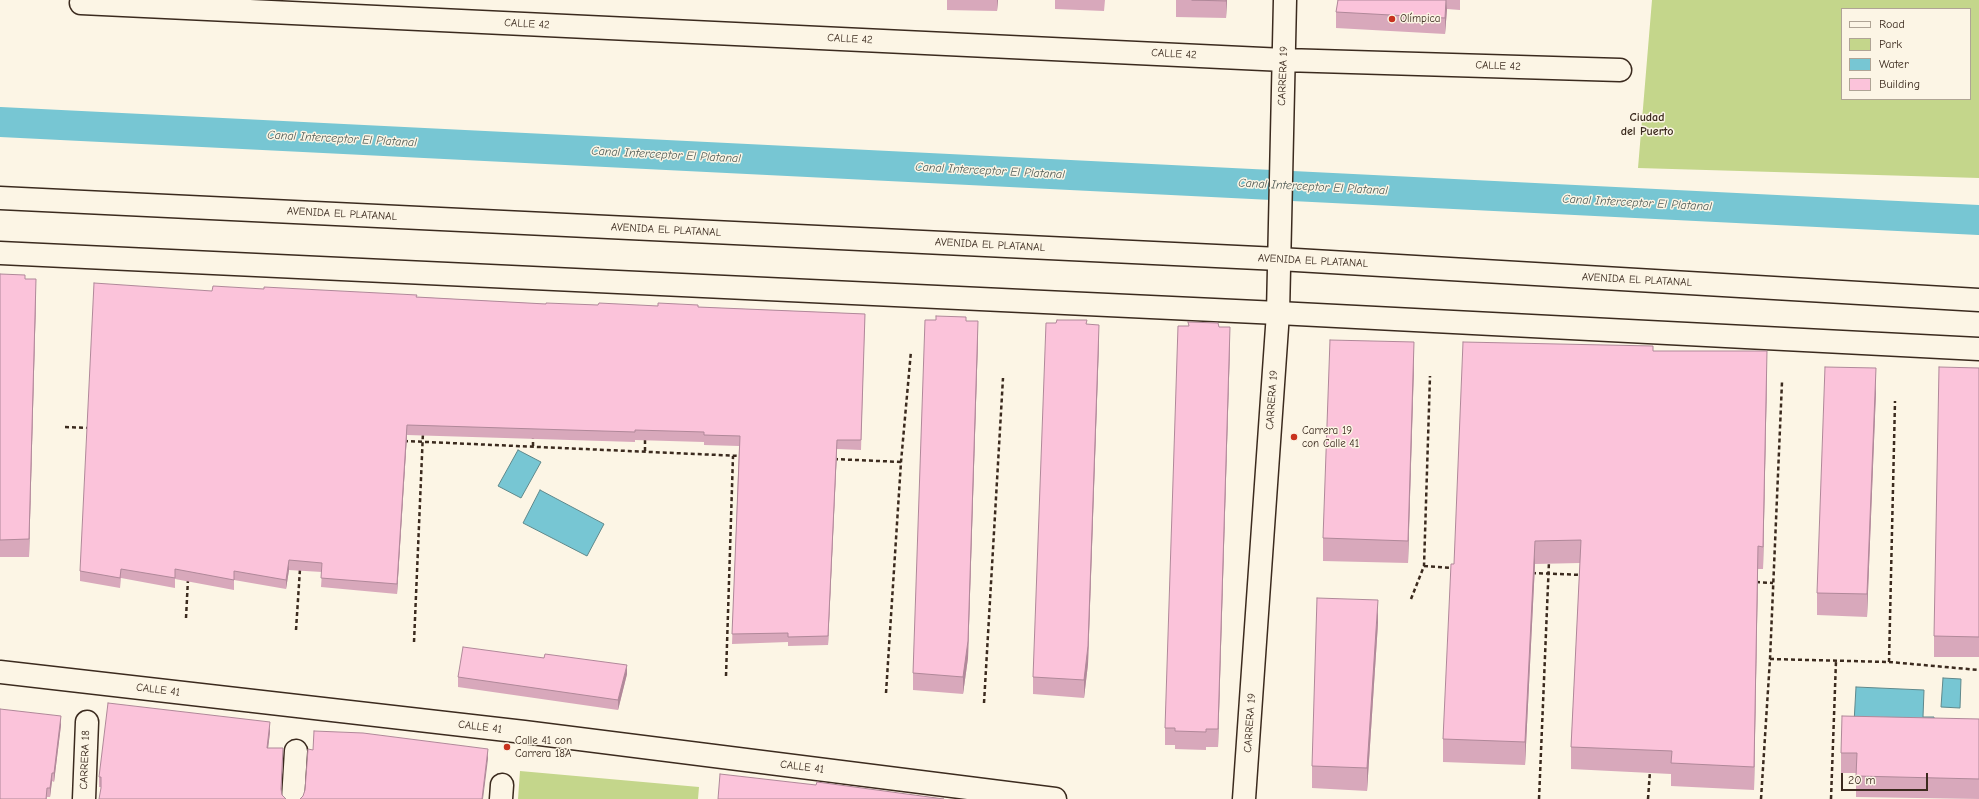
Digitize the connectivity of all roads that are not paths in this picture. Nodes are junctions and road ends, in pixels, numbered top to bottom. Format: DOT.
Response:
graph roads {
  1 [pos="1285,0"];
  2 [pos="81,3"];
  3 [pos="128,3"];
  4 [pos="1284,60"];
  5 [pos="1620,70"];
  6 [pos="0,198"];
  7 [pos="0,253"];
  8 [pos="1279,259"];
  9 [pos="1979,300"];
  10 [pos="1278,313"];
  11 [pos="1979,349"];
  12 [pos="0,672"];
  13 [pos="87,722"];
  14 [pos="296,751"];
  15 [pos="84,799"];
  16 [pos="293,799"];
  17 [pos="1055,799"];
  18 [pos="1244,799"];
  1 -- 4 [label="main road, CARRERA 19"];
  2 -- 3 [label="main road, CALLE 42"];
  3 -- 4 [label="main road, CALLE 42"];
  4 -- 5 [label="main road, CALLE 42"];
  4 -- 8 [label="main road, CARRERA 19"];
  6 -- 8 [label="main road, AVENIDA EL PLATANAL"];
  7 -- 10 [label="main road"];
  8 -- 9 [label="main road, AVENIDA EL PLATANAL"];
  8 -- 10 [label="main road, CARRERA 19"];
  10 -- 11 [label="main road"];
  10 -- 18 [label="main road, CARRERA 19"];
  12 -- 17 [label="main road, CALLE 41"];
  13 -- 15 [label="main road, CARRERA 18"];
  14 -- 16 [label="main road"];
}
